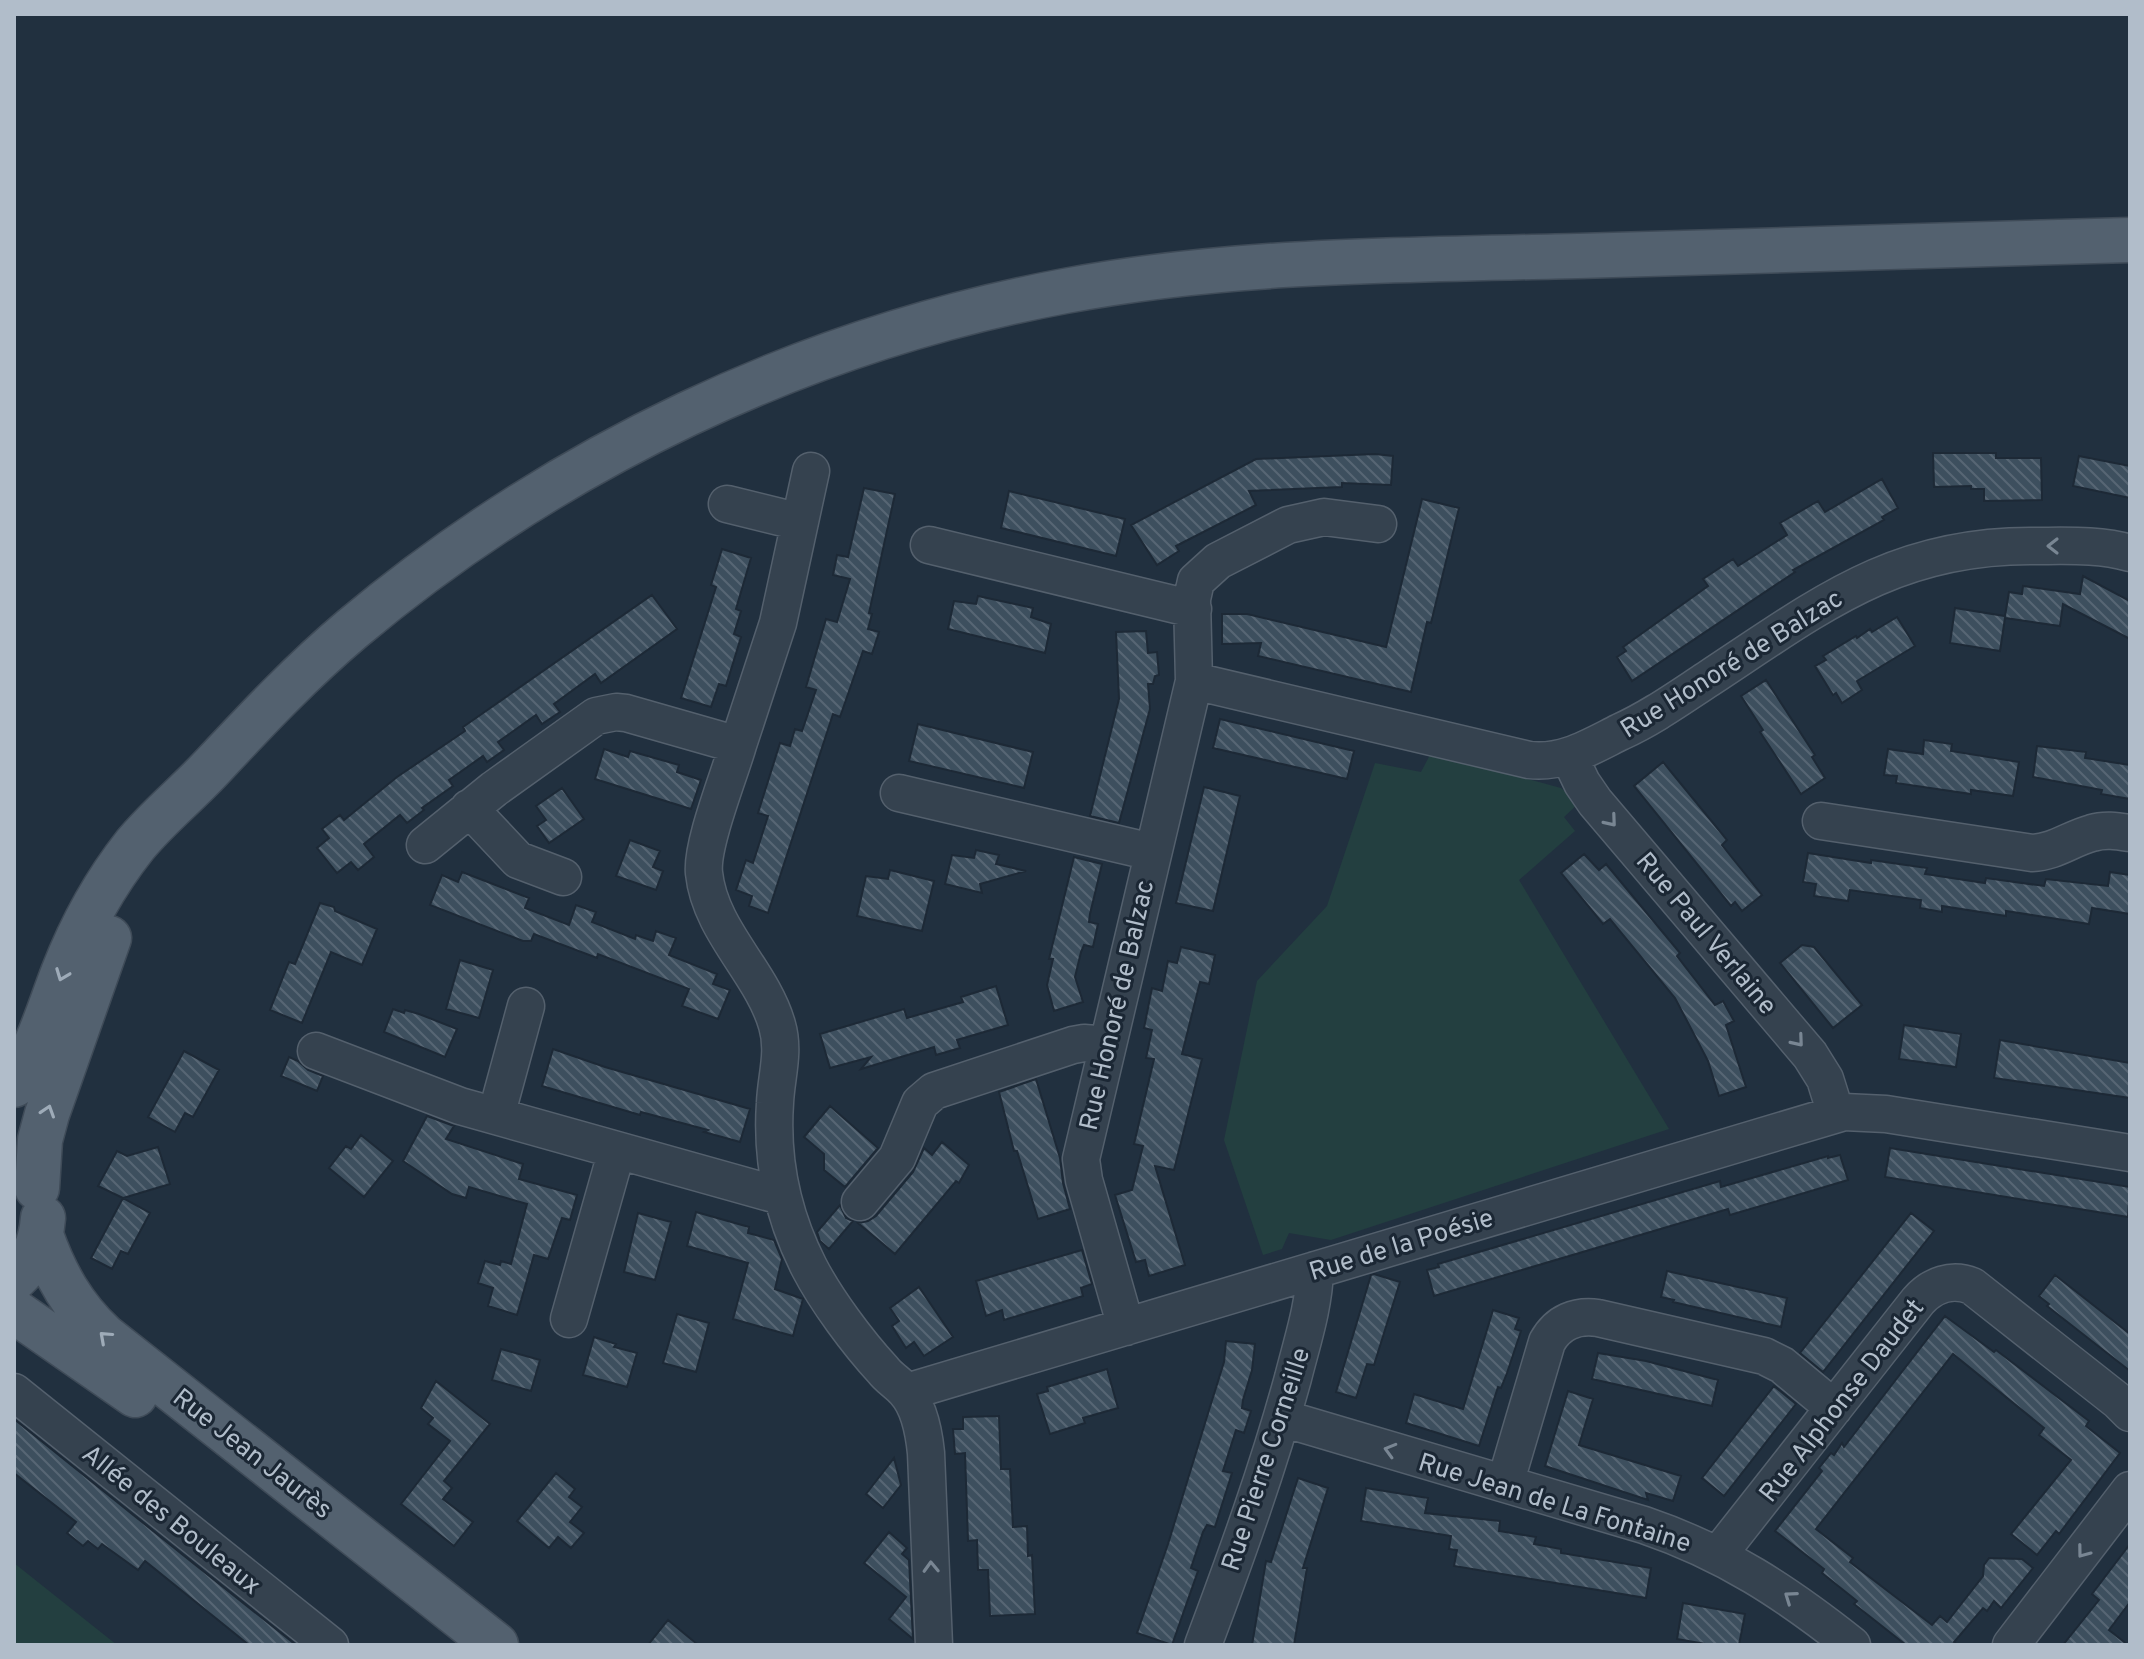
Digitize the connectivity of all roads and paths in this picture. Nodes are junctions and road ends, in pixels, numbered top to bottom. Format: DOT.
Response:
graph roads {
  1 [pos="2130,240"];
  2 [pos="811,471"];
  3 [pos="727,504"];
  4 [pos="800,522"];
  5 [pos="1378,524"];
  6 [pos="929,545"];
  7 [pos="2130,553"];
  8 [pos="1193,609"];
  9 [pos="1194,681"];
  10 [pos="738,745"];
  11 [pos="1569,756"];
  12 [pos="211,769"];
  13 [pos="899,793"];
  14 [pos="469,808"];
  15 [pos="1821,821"];
  16 [pos="2130,833"];
  17 [pos="425,845"];
  18 [pos="1152,852"];
  19 [pos="563,877"];
  20 [pos="526,1006"];
  21 [pos="1107,1045"];
  22 [pos="316,1051"];
  23 [pos="14,1085"];
  24 [pos="1836,1114"];
  25 [pos="496,1116"];
  26 [pos="617,1150"];
  27 [pos="2130,1153"];
  28 [pos="26,1172"];
  29 [pos="781,1196"];
  30 [pos="860,1202"];
  31 [pos="41,1235"];
  32 [pos="1315,1270"];
  33 [pos="14,1279"];
  34 [pos="14,1311"];
  35 [pos="569,1319"];
  36 [pos="1126,1327"];
  37 [pos="14,1392"];
  38 [pos="907,1392"];
  39 [pos="1834,1408"];
  40 [pos="2130,1413"];
  41 [pos="1282,1418"];
  42 [pos="1505,1484"];
  43 [pos="2130,1490"];
  44 [pos="1718,1555"];
  45 [pos="330,1645"];
  46 [pos="460,1645"];
  47 [pos="496,1645"];
  48 [pos="934,1645"];
  49 [pos="1203,1645"];
  50 [pos="1852,1645"];
  51 [pos="2011,1645"];
  1 -- 12 [label="main road"];
  2 -- 4 [label="street"];
  3 -- 4 [label="street"];
  4 -- 10 [label="street"];
  5 -- 8 [label="street, Rue Honoré de Balzac"];
  6 -- 8 [label="street"];
  7 -- 11 [label="street, Rue Honoré de Balzac, one-way"];
  8 -- 9 [label="street, Rue Honoré de Balzac"];
  9 -- 11 [label="street, Rue Honoré de Balzac"];
  9 -- 18 [label="street, Rue Honoré de Balzac"];
  10 -- 14 [label="street"];
  10 -- 29 [label="street"];
  11 -- 24 [label="street, Rue Paul Verlaine, one-way"];
  12 -- 23 [label="main road, one-way"];
  28 -- 12 [label="main road, one-way"];
  13 -- 18 [label="street"];
  14 -- 17 [label="street"];
  14 -- 19 [label="street"];
  15 -- 16 [label="street"];
  18 -- 21 [label="street, Rue Honoré de Balzac"];
  20 -- 25 [label="street"];
  21 -- 30 [label="street"];
  21 -- 36 [label="street, Rue Honoré de Balzac"];
  22 -- 25 [label="street"];
  24 -- 27 [label="street, Rue de la Poésie"];
  24 -- 32 [label="street, Rue de la Poésie"];
  25 -- 26 [label="street"];
  26 -- 29 [label="street"];
  26 -- 35 [label="street"];
  28 -- 31 [label="main road"];
  29 -- 38 [label="street"];
  31 -- 33 [label="main road"];
  47 -- 31 [label="main road, Rue Jean Jaurès, one-way"];
  32 -- 36 [label="street, Rue de la Poésie"];
  32 -- 41 [label="street, Rue Pierre Corneille"];
  34 -- 46 [label="main road, Rue Jean Jaurès"];
  36 -- 38 [label="street, Rue de la Poésie"];
  37 -- 45 [label="street, Allée des Bouleaux"];
  48 -- 38 [label="street, one-way"];
  39 -- 40 [label="street, Rue Alphonse Daudet"];
  39 -- 42 [label="street"];
  39 -- 44 [label="street, Rue Alphonse Daudet"];
  42 -- 41 [label="street, Rue Jean de La Fontaine, one-way"];
  41 -- 49 [label="street, Rue Pierre Corneille"];
  42 -- 44 [label="street, Rue Jean de La Fontaine"];
  43 -- 51 [label="street, one-way"];
  50 -- 44 [label="street, Rue Jean de La Fontaine, one-way"];
}
